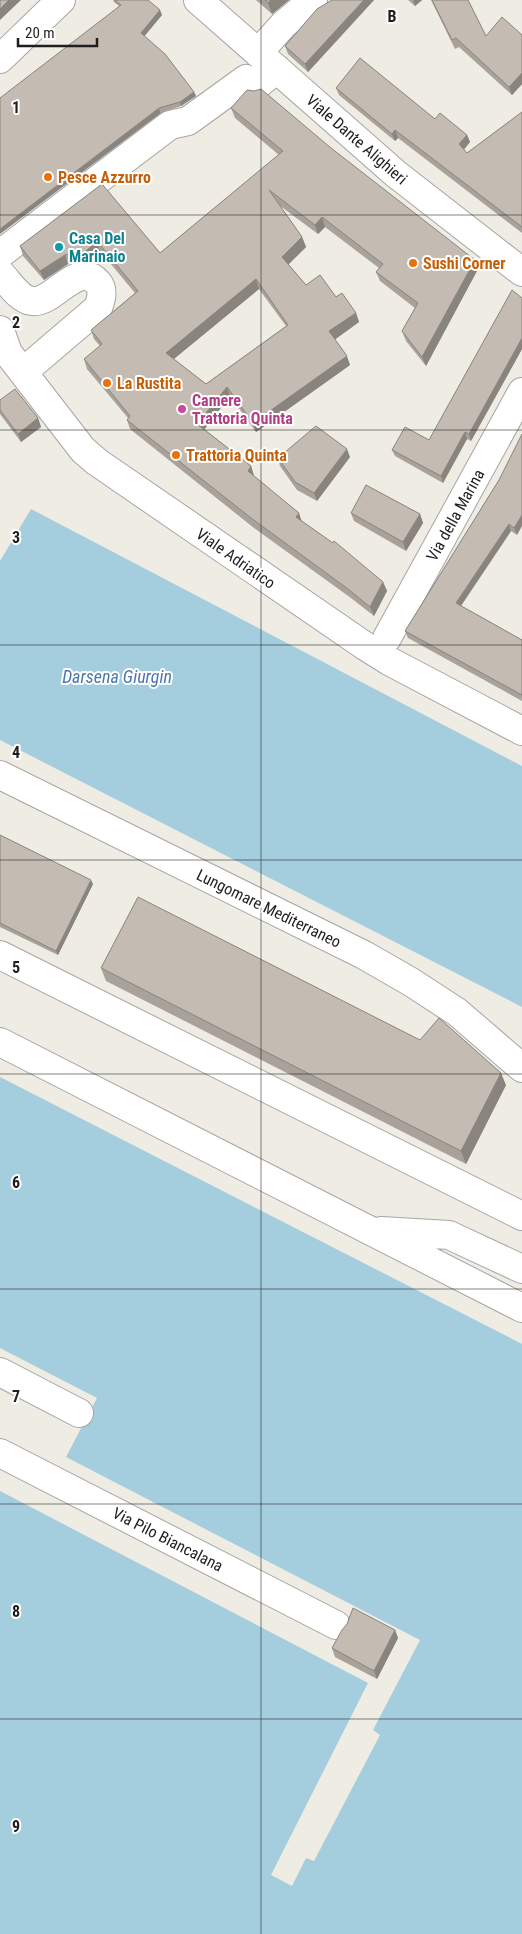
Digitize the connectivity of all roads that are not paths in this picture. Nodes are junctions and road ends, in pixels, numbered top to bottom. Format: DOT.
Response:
graph roads {
  1 [pos="60,0"];
  2 [pos="198,0"];
  3 [pos="313,0"];
  4 [pos="0,59"];
  5 [pos="268,61"];
  6 [pos="0,254"];
  7 [pos="522,272"];
  8 [pos="0,273"];
  9 [pos="0,330"];
  10 [pos="17,365"];
  11 [pos="522,392"];
  12 [pos="387,638"];
  13 [pos="522,731"];
  14 [pos="0,775"];
  15 [pos="0,955"];
  16 [pos="0,1042"];
  17 [pos="522,1068"];
  18 [pos="522,1216"];
  19 [pos="370,1230"];
  20 [pos="522,1269"];
  21 [pos="522,1308"];
  22 [pos="0,1372"];
  23 [pos="79,1413"];
  24 [pos="0,1454"];
  25 [pos="336,1625"];
  1 -- 4 [label="street"];
  2 -- 5 [label="street, Viale Dante Alighieri"];
  3 -- 5 [label="street"];
  5 -- 6 [label="street"];
  5 -- 7 [label="street, Viale Dante Alighieri"];
  8 -- 10 [label="street"];
  9 -- 10 [label="street, Viale Adriatico"];
  10 -- 13 [label="street, Viale Adriatico"];
  11 -- 12 [label="street, Via della Marina"];
  14 -- 17 [label="street, Lungomare Mediterraneo"];
  15 -- 18 [label="street"];
  16 -- 19 [label="street"];
  19 -- 20 [label="street"];
  19 -- 21 [label="street"];
  22 -- 23 [label="street"];
  24 -- 25 [label="street, Via Pilo Biancalana"];
}
